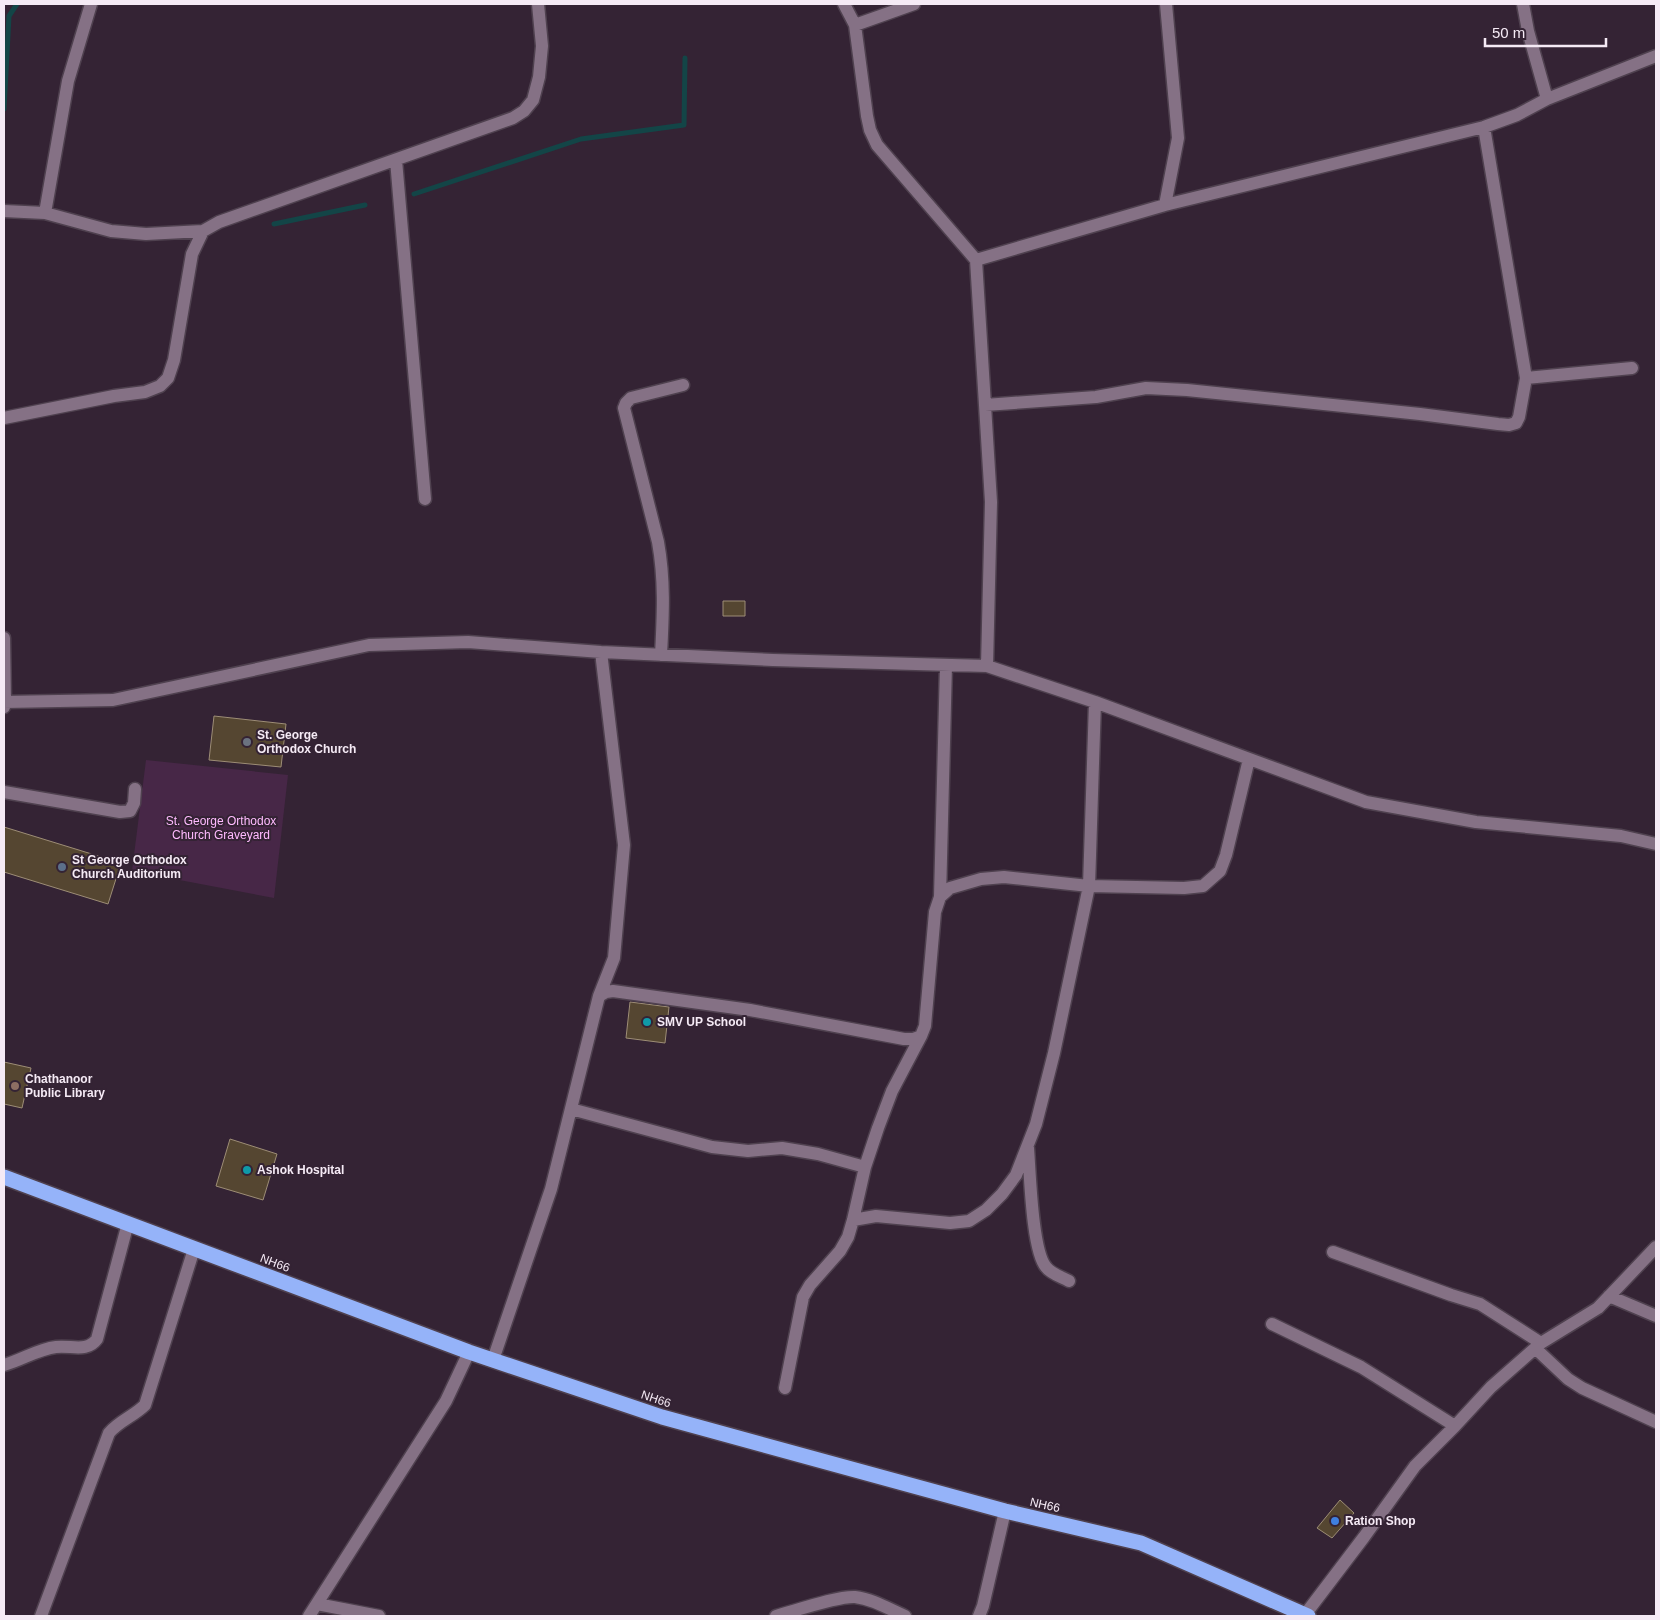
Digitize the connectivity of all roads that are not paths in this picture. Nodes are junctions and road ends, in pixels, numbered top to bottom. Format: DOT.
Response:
graph roads {
  1 [pos="92,4"];
  2 [pos="538,4"];
  3 [pos="844,4"];
  4 [pos="914,4"];
  5 [pos="1166,4"];
  6 [pos="1523,4"];
  7 [pos="855,25"];
  8 [pos="1656,56"];
  9 [pos="1547,99"];
  10 [pos="1484,127"];
  11 [pos="396,160"];
  12 [pos="1165,205"];
  13 [pos="4,211"];
  14 [pos="45,213"];
  15 [pos="203,231"];
  16 [pos="976,260"];
  17 [pos="1632,368"];
  18 [pos="1526,378"];
  19 [pos="683,385"];
  20 [pos="985,405"];
  21 [pos="4,418"];
  22 [pos="425,500"];
  23 [pos="4,638"];
  24 [pos="601,652"];
  25 [pos="661,655"];
  26 [pos="946,665"];
  27 [pos="987,666"];
  28 [pos="1095,702"];
  29 [pos="4,704"];
  30 [pos="1249,759"];
  31 [pos="135,789"];
  32 [pos="4,792"];
  33 [pos="1656,844"];
  34 [pos="1089,886"];
  35 [pos="940,897"];
  36 [pos="599,996"];
  37 [pos="921,1036"];
  38 [pos="571,1109"];
  39 [pos="1028,1146"];
  40 [pos="866,1166"];
  41 [pos="4,1177"];
  42 [pos="854,1220"];
  43 [pos="128,1223"];
  44 [pos="1656,1247"];
  45 [pos="194,1248"];
  46 [pos="1333,1252"];
  47 [pos="1069,1281"];
  48 [pos="1609,1296"];
  49 [pos="1656,1316"];
  50 [pos="1272,1324"];
  51 [pos="1538,1346"];
  52 [pos="469,1352"];
  53 [pos="493,1360"];
  54 [pos="4,1365"];
  55 [pos="785,1388"];
  56 [pos="1656,1422"];
  57 [pos="1456,1426"];
  58 [pos="1005,1511"];
  59 [pos="317,1604"];
  60 [pos="41,1616"];
  61 [pos="309,1616"];
  62 [pos="379,1616"];
  63 [pos="776,1616"];
  64 [pos="905,1616"];
  65 [pos="979,1616"];
  66 [pos="1305,1616"];
  1 -- 14 [label="street"];
  2 -- 11 [label="street"];
  3 -- 7 [label="street"];
  4 -- 7 [label="street"];
  5 -- 12 [label="street"];
  6 -- 9 [label="street"];
  7 -- 16 [label="street"];
  8 -- 9 [label="street"];
  9 -- 10 [label="street"];
  10 -- 12 [label="street"];
  10 -- 18 [label="street"];
  11 -- 15 [label="street"];
  11 -- 22 [label="street"];
  12 -- 16 [label="street"];
  13 -- 14 [label="street"];
  14 -- 15 [label="street"];
  15 -- 21 [label="street"];
  16 -- 20 [label="street"];
  17 -- 18 [label="street"];
  18 -- 20 [label="street"];
  19 -- 25 [label="street"];
  20 -- 27 [label="street"];
  23 -- 29 [label="street"];
  24 -- 25 [label="street"];
  24 -- 29 [label="street"];
  24 -- 36 [label="street"];
  25 -- 26 [label="street"];
  26 -- 27 [label="street"];
  26 -- 35 [label="street"];
  27 -- 28 [label="street"];
  28 -- 30 [label="street"];
  28 -- 34 [label="street"];
  30 -- 33 [label="street"];
  30 -- 34 [label="street"];
  31 -- 32 [label="street"];
  34 -- 35 [label="street"];
  34 -- 39 [label="street"];
  35 -- 37 [label="street"];
  36 -- 37 [label="street"];
  36 -- 38 [label="street"];
  37 -- 40 [label="street"];
  38 -- 40 [label="street"];
  38 -- 53 [label="street"];
  39 -- 42 [label="street"];
  39 -- 47 [label="street"];
  40 -- 42 [label="street"];
  41 -- 43 [label="highway, NH66 / NH66"];
  42 -- 55 [label="street"];
  43 -- 45 [label="highway, NH66 / NH66"];
  43 -- 54 [label="street"];
  44 -- 48 [label="street"];
  45 -- 52 [label="highway, NH66 / NH66"];
  45 -- 60 [label="street"];
  46 -- 51 [label="street"];
  48 -- 49 [label="street"];
  48 -- 51 [label="street"];
  50 -- 57 [label="street"];
  51 -- 56 [label="street"];
  51 -- 57 [label="street"];
  52 -- 53 [label="highway, NH66 / NH66"];
  52 -- 59 [label="street"];
  53 -- 58 [label="highway, NH66 / NH66"];
  57 -- 66 [label="street"];
  58 -- 65 [label="street"];
  58 -- 66 [label="highway, NH66 / NH66"];
  59 -- 61 [label="street"];
  59 -- 62 [label="street"];
  63 -- 64 [label="street"];
}
